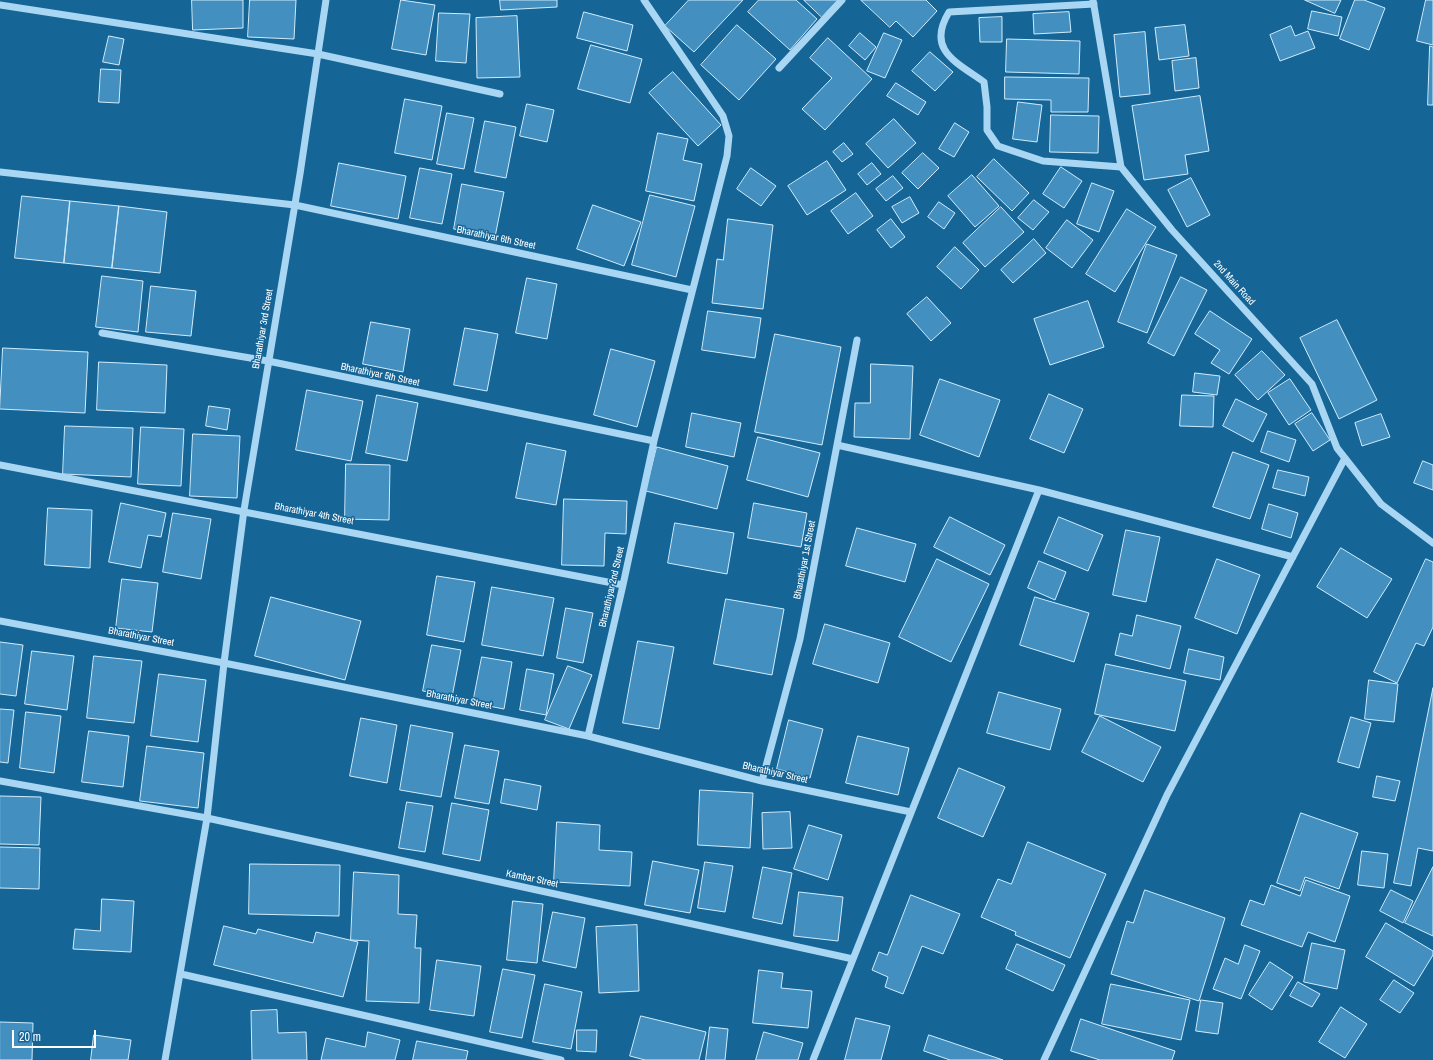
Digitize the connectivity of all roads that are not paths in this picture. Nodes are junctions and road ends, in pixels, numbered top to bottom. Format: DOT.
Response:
graph roads {
  1 [pos="326,0"];
  2 [pos="644,0"];
  3 [pos="842,0"];
  4 [pos="1093,2"];
  5 [pos="0,5"];
  6 [pos="318,54"];
  7 [pos="779,68"];
  8 [pos="500,94"];
  9 [pos="1121,167"];
  10 [pos="0,172"];
  11 [pos="295,205"];
  12 [pos="692,290"];
  13 [pos="102,333"];
  14 [pos="857,340"];
  15 [pos="268,362"];
  16 [pos="654,441"];
  17 [pos="837,444"];
  18 [pos="1345,458"];
  19 [pos="0,465"];
  20 [pos="1039,490"];
  21 [pos="244,510"];
  22 [pos="1433,543"];
  23 [pos="1293,557"];
  24 [pos="623,585"];
  25 [pos="0,621"];
  26 [pos="224,663"];
  27 [pos="588,736"];
  28 [pos="0,781"];
  29 [pos="762,781"];
  30 [pos="911,812"];
  31 [pos="207,818"];
  32 [pos="853,959"];
  33 [pos="181,974"];
  34 [pos="165,1060"];
  35 [pos="561,1060"];
  36 [pos="812,1060"];
  37 [pos="1044,1060"];
  1 -- 6 [label="street, Bharathiyar 3rd Street"];
  2 -- 12 [label="street, Bharathiyar 2nd Street"];
  3 -- 7 [label="street"];
  4 -- 9 [label="street, 2nd Main Road"];
  4 -- 9 [label="street"];
  5 -- 6 [label="street"];
  6 -- 8 [label="street"];
  6 -- 11 [label="street, Bharathiyar 3rd Street"];
  9 -- 18 [label="street, 2nd Main Road"];
  10 -- 11 [label="street, Bharathiyar 6th Street"];
  11 -- 12 [label="street, Bharathiyar 6th Street"];
  11 -- 15 [label="street, Bharathiyar 3rd Street"];
  12 -- 16 [label="street, Bharathiyar 2nd Street"];
  13 -- 15 [label="street, Bharathiyar 5th Street"];
  14 -- 17 [label="street, Bharathiyar 1st Street"];
  15 -- 16 [label="street, Bharathiyar 5th Street"];
  15 -- 21 [label="street, Bharathiyar 3rd Street"];
  16 -- 24 [label="street, Bharathiyar 2nd Street"];
  17 -- 20 [label="street"];
  17 -- 29 [label="street, Bharathiyar 1st Street"];
  18 -- 22 [label="street, 2nd Main Road"];
  18 -- 23 [label="street"];
  19 -- 21 [label="street, Bharathiyar 4th Street"];
  20 -- 23 [label="street"];
  20 -- 30 [label="street"];
  21 -- 24 [label="street, Bharathiyar 4th Street"];
  21 -- 26 [label="street, Bharathiyar 3rd Street"];
  23 -- 37 [label="street"];
  24 -- 27 [label="street, Bharathiyar 2nd Street"];
  25 -- 26 [label="street, Bharathiyar Street"];
  26 -- 27 [label="street, Bharathiyar Street"];
  26 -- 31 [label="street, Bharathiyar 3rd Street"];
  27 -- 29 [label="street, Bharathiyar Street"];
  28 -- 31 [label="street, Kambar Street"];
  29 -- 30 [label="street, Bharathiyar Street"];
  30 -- 32 [label="street"];
  31 -- 32 [label="street, Kambar Street"];
  31 -- 33 [label="street, Bharathiyar 3rd Street"];
  32 -- 36 [label="street"];
  33 -- 34 [label="street, Bharathiyar 3rd Street"];
  33 -- 35 [label="street"];
}
